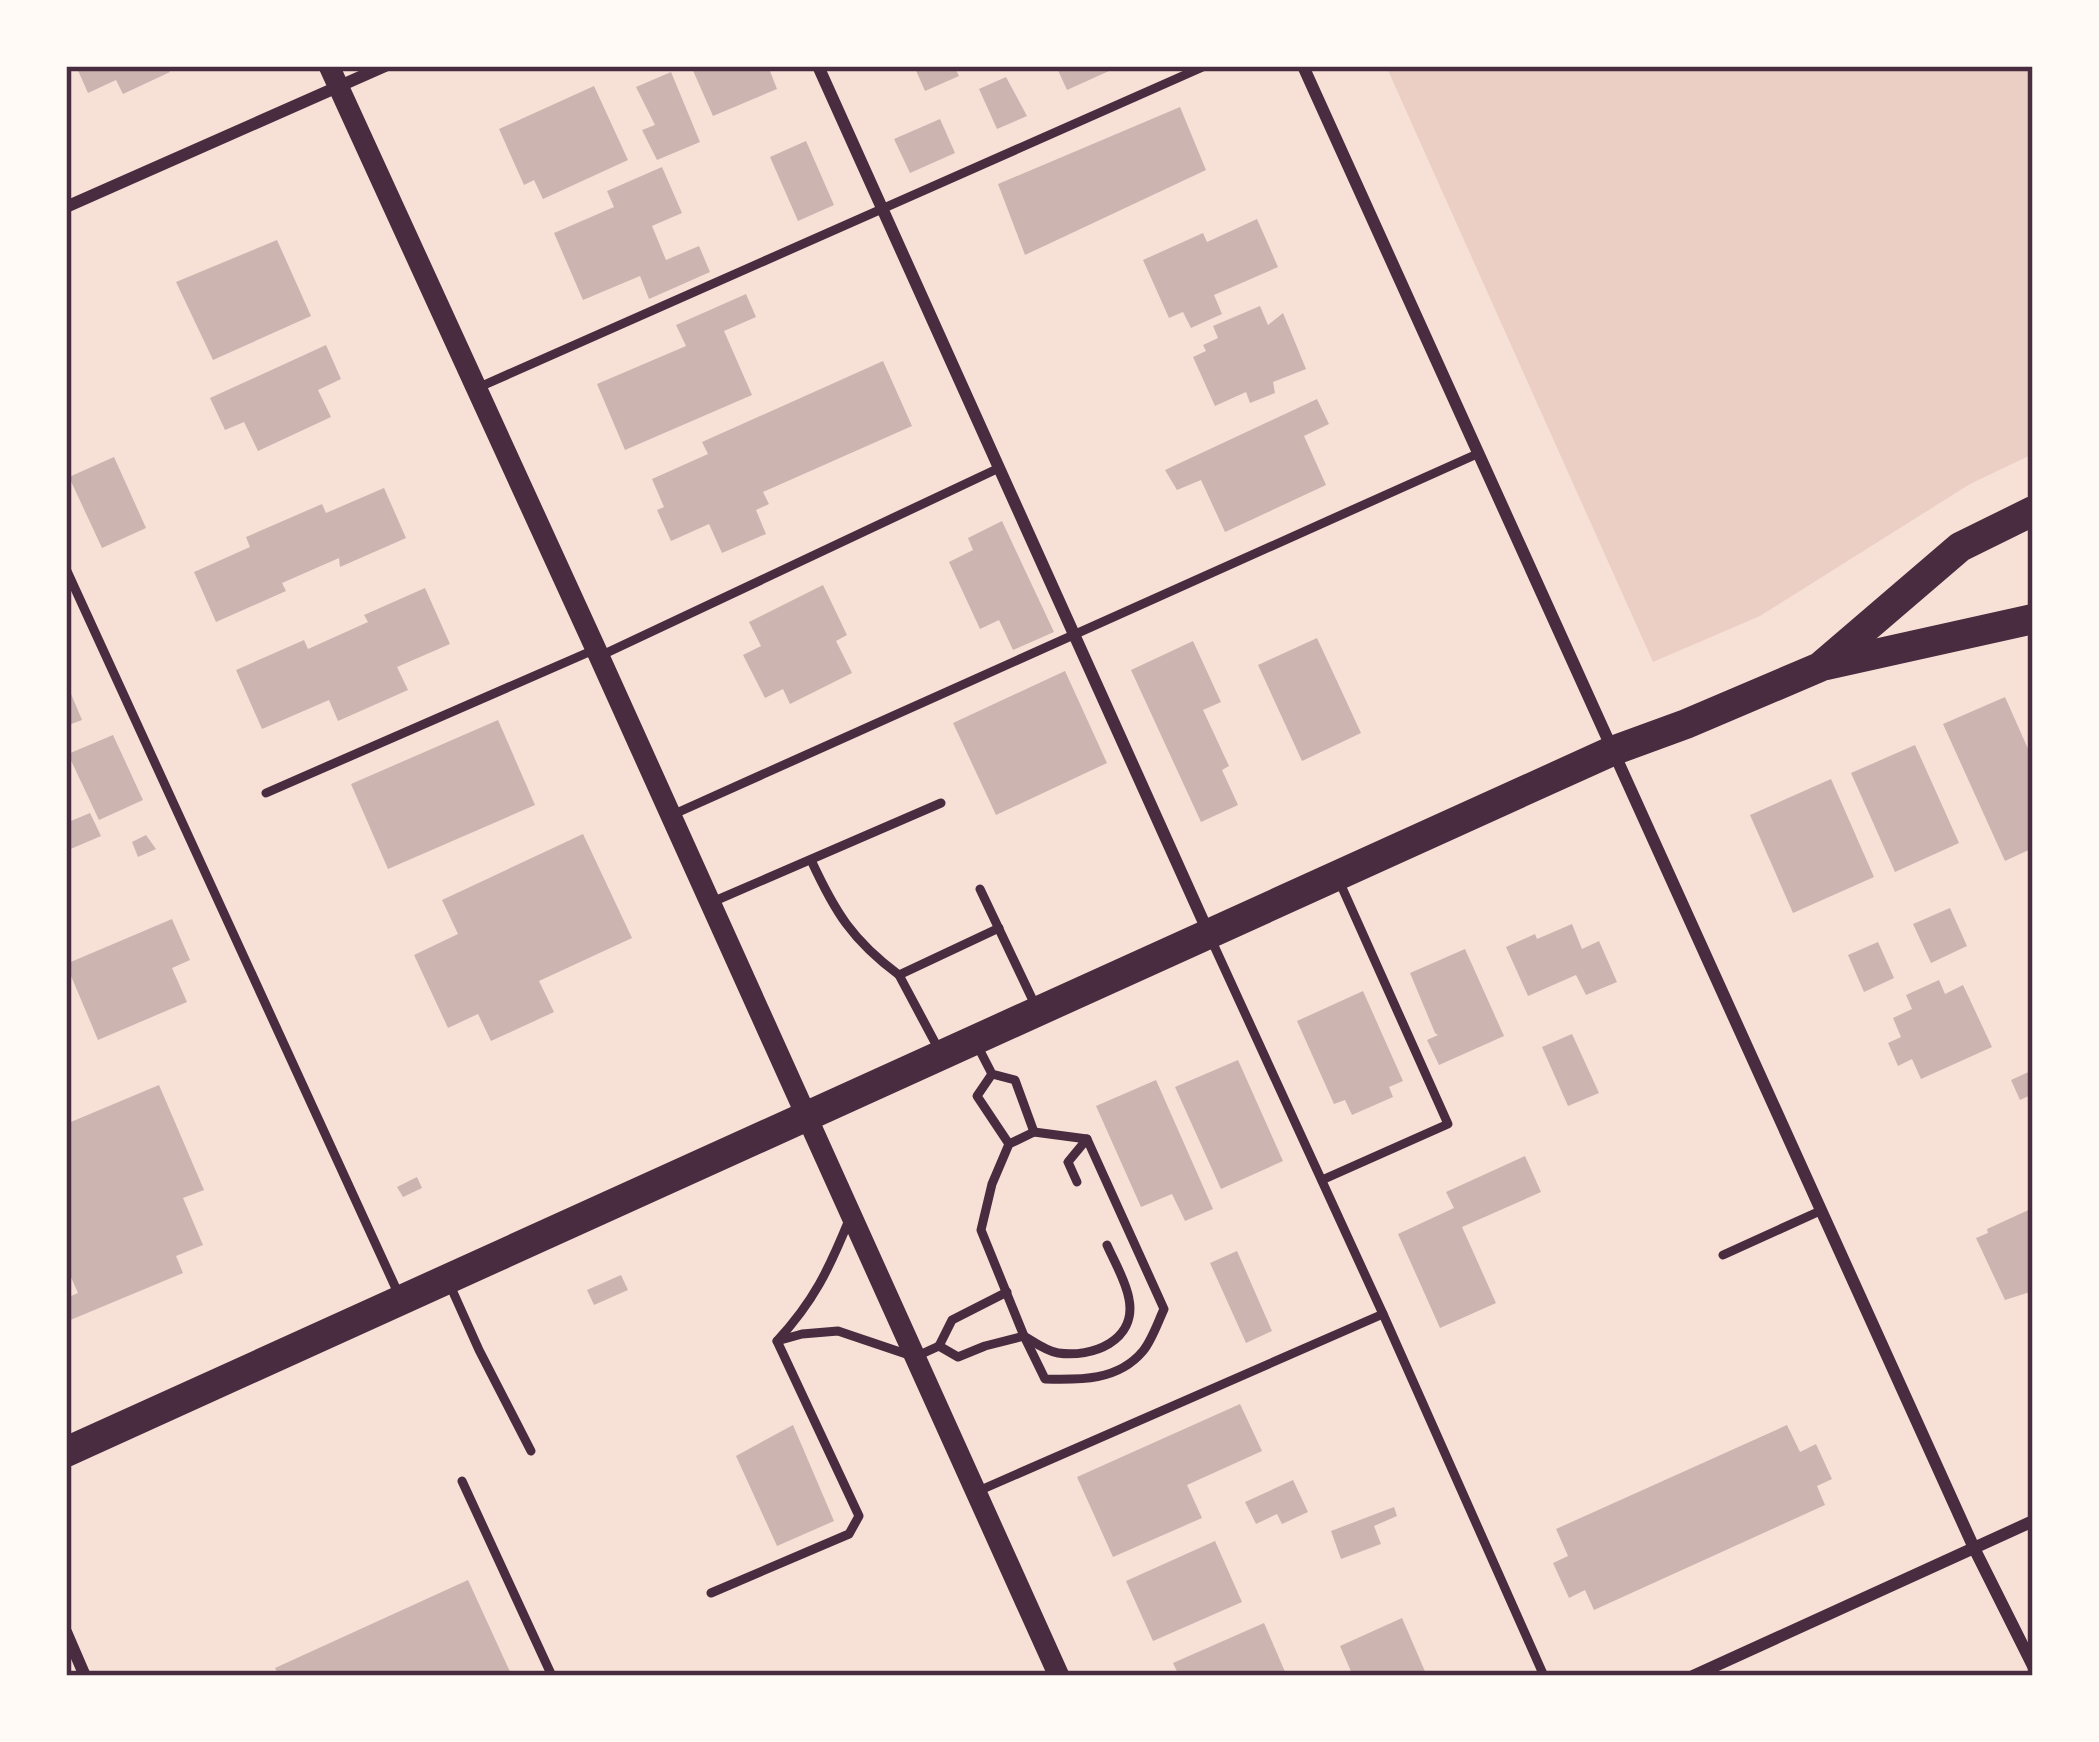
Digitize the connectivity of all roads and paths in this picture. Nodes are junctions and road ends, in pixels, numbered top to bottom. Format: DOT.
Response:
graph roads {
  1 [pos="385,66"];
  2 [pos="818,66"];
  3 [pos="1205,66"];
  4 [pos="1303,66"];
  5 [pos="334,76"];
  6 [pos="66,207"];
  7 [pos="883,210"];
  8 [pos="475,389"];
  9 [pos="1477,454"];
  10 [pos="999,468"];
  11 [pos="2033,511"];
  12 [pos="66,569"];
  13 [pos="2033,619"];
  14 [pos="1075,636"];
  15 [pos="598,652"];
  16 [pos="1820,667"];
  17 [pos="1612,751"];
  18 [pos="266,793"];
  19 [pos="941,803"];
  20 [pos="670,815"];
  21 [pos="812,860"];
  22 [pos="1337,876"];
  23 [pos="980,889"];
  24 [pos="710,903"];
  25 [pos="999,928"];
  26 [pos="1209,934"];
  27 [pos="899,975"];
  28 [pos="1038,1011"];
  29 [pos="974,1040"];
  30 [pos="941,1054"];
  31 [pos="992,1074"];
  32 [pos="806,1118"];
  33 [pos="1034,1132"];
  34 [pos="1087,1138"];
  35 [pos="1010,1144"];
  36 [pos="1322,1180"];
  37 [pos="1077,1182"];
  38 [pos="1820,1211"];
  39 [pos="851,1215"];
  40 [pos="1107,1245"];
  41 [pos="1724,1256"];
  42 [pos="446,1278"];
  43 [pos="1007,1292"];
  44 [pos="401,1299"];
  45 [pos="1383,1314"];
  46 [pos="1024,1336"];
  47 [pos="777,1341"];
  48 [pos="939,1346"];
  49 [pos="915,1357"];
  50 [pos="531,1451"];
  51 [pos="66,1452"];
  52 [pos="462,1481"];
  53 [pos="976,1492"];
  54 [pos="2033,1521"];
  55 [pos="1974,1548"];
  56 [pos="711,1593"];
  57 [pos="66,1632"];
  58 [pos="2033,1666"];
  59 [pos="86,1676"];
  60 [pos="552,1676"];
  61 [pos="1059,1676"];
  62 [pos="1544,1676"];
  63 [pos="1693,1676"];
  1 -- 5 [label="street"];
  2 -- 7 [label="street"];
  3 -- 7 [label="lane"];
  4 -- 9 [label="street"];
  5 -- 6 [label="street"];
  5 -- 8 [label="street"];
  7 -- 8 [label="lane"];
  7 -- 10 [label="street"];
  8 -- 15 [label="street"];
  9 -- 14 [label="lane"];
  9 -- 17 [label="street"];
  10 -- 14 [label="street"];
  10 -- 15 [label="lane"];
  11 -- 16 [label="main road"];
  12 -- 44 [label="lane"];
  13 -- 16 [label="main road"];
  14 -- 20 [label="lane"];
  14 -- 26 [label="street"];
  15 -- 18 [label="lane"];
  15 -- 20 [label="street"];
  16 -- 17 [label="main road"];
  17 -- 22 [label="main road"];
  17 -- 38 [label="street"];
  19 -- 21 [label="lane"];
  20 -- 24 [label="street"];
  21 -- 24 [label="lane"];
  21 -- 27 [label="lane"];
  22 -- 26 [label="main road"];
  22 -- 36 [label="lane"];
  23 -- 25 [label="lane"];
  24 -- 32 [label="street"];
  25 -- 27 [label="lane"];
  25 -- 28 [label="lane"];
  26 -- 28 [label="main road"];
  26 -- 36 [label="lane"];
  27 -- 30 [label="lane"];
  28 -- 29 [label="main road"];
  29 -- 30 [label="main road"];
  29 -- 31 [label="lane"];
  30 -- 32 [label="main road"];
  31 -- 33 [label="lane"];
  31 -- 35 [label="lane"];
  32 -- 39 [label="street"];
  32 -- 42 [label="main road"];
  33 -- 34 [label="lane"];
  33 -- 35 [label="lane"];
  34 -- 37 [label="lane"];
  34 -- 46 [label="lane"];
  35 -- 43 [label="lane"];
  36 -- 45 [label="lane"];
  38 -- 41 [label="lane"];
  38 -- 55 [label="street"];
  39 -- 47 [label="lane"];
  39 -- 49 [label="street"];
  40 -- 46 [label="lane"];
  42 -- 44 [label="main road"];
  42 -- 50 [label="lane"];
  43 -- 46 [label="lane"];
  43 -- 48 [label="lane"];
  44 -- 51 [label="main road"];
  45 -- 53 [label="lane"];
  45 -- 62 [label="lane"];
  46 -- 48 [label="lane"];
  47 -- 49 [label="lane"];
  47 -- 56 [label="lane"];
  48 -- 49 [label="lane"];
  49 -- 53 [label="street"];
  52 -- 60 [label="lane"];
  53 -- 61 [label="street"];
  54 -- 55 [label="street"];
  55 -- 58 [label="street"];
  55 -- 63 [label="street"];
  57 -- 59 [label="street"];
}
